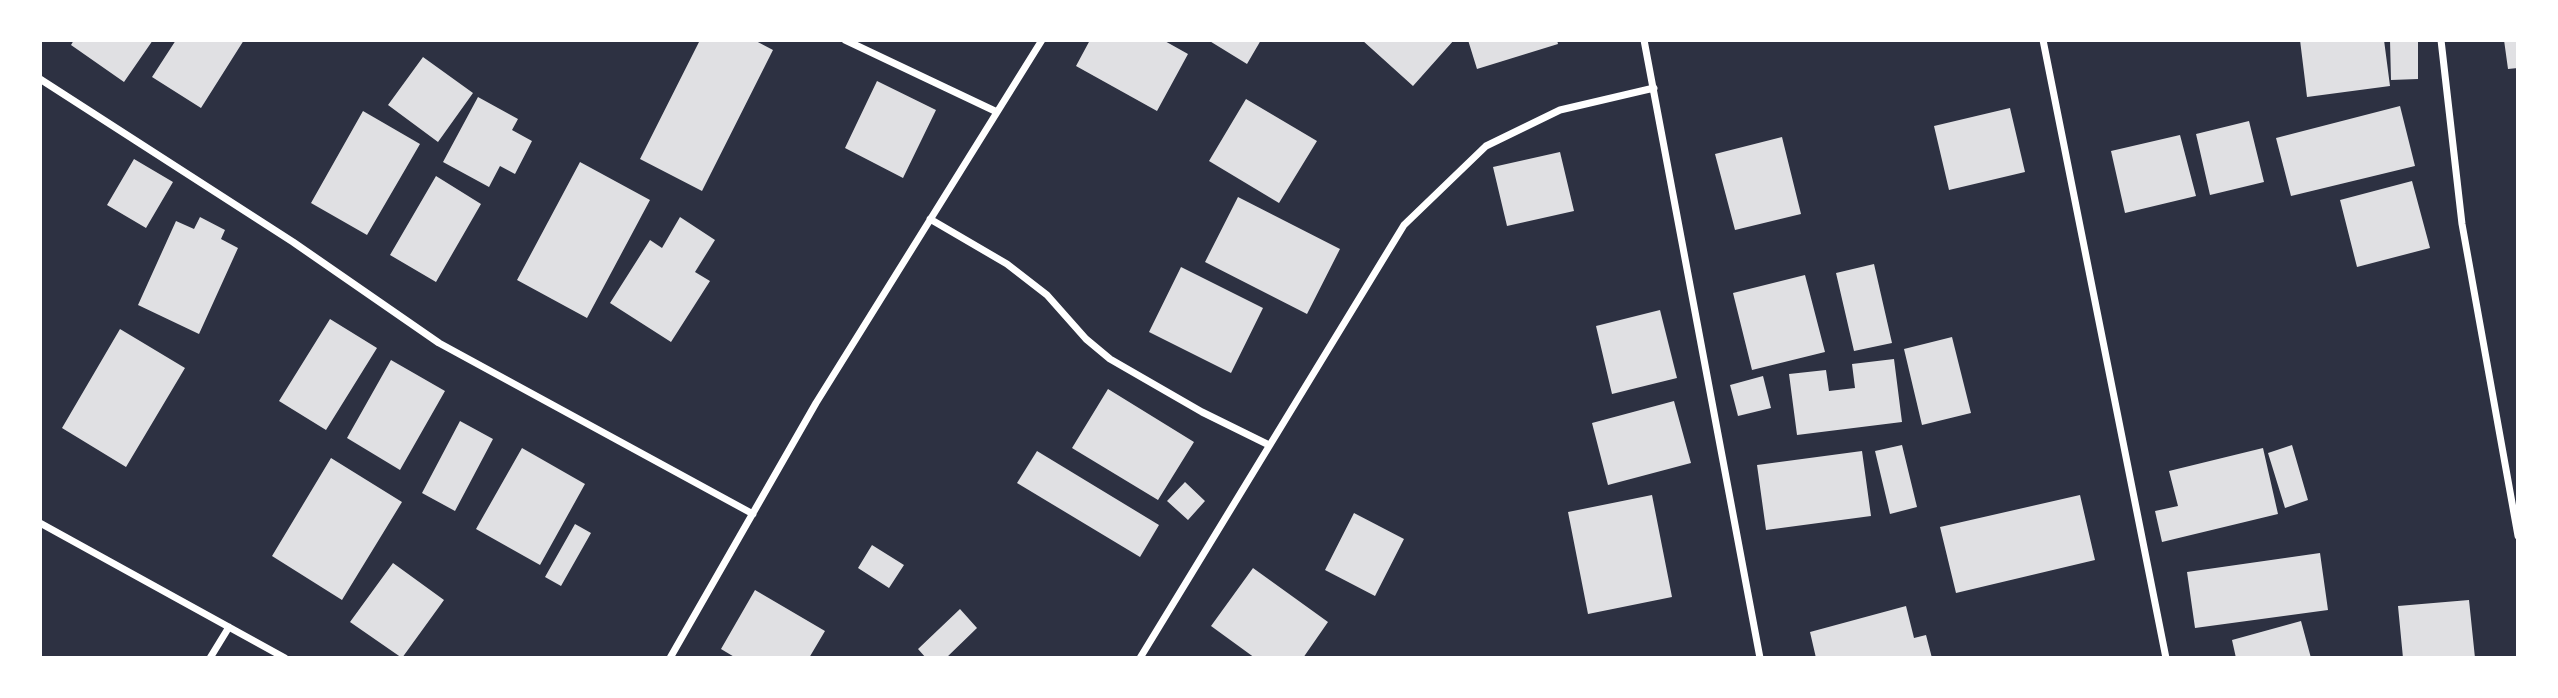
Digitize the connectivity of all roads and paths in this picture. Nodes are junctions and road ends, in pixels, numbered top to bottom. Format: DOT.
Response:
graph roads {
  1 [pos="845,40"];
  2 [pos="1042,40"];
  3 [pos="1644,40"];
  4 [pos="2043,40"];
  5 [pos="2441,40"];
  6 [pos="40,79"];
  7 [pos="1654,88"];
  8 [pos="997,112"];
  9 [pos="930,219"];
  10 [pos="1269,445"];
  11 [pos="752,514"];
  12 [pos="40,523"];
  13 [pos="2517,525"];
  14 [pos="2518,536"];
  15 [pos="229,627"];
  16 [pos="210,658"];
  17 [pos="285,658"];
  18 [pos="670,658"];
  19 [pos="1140,658"];
  20 [pos="1760,658"];
  21 [pos="2166,658"];
  1 -- 8 [label="street"];
  2 -- 8 [label="street"];
  3 -- 7 [label="street"];
  4 -- 21 [label="street"];
  5 -- 13 [label="street"];
  6 -- 11 [label="street"];
  7 -- 10 [label="street"];
  7 -- 20 [label="street"];
  8 -- 9 [label="street"];
  9 -- 10 [label="street"];
  9 -- 11 [label="street"];
  10 -- 19 [label="street"];
  11 -- 18 [label="street"];
  12 -- 15 [label="street"];
  13 -- 14 [label="street"];
  15 -- 16 [label="street"];
  15 -- 17 [label="street"];
}
